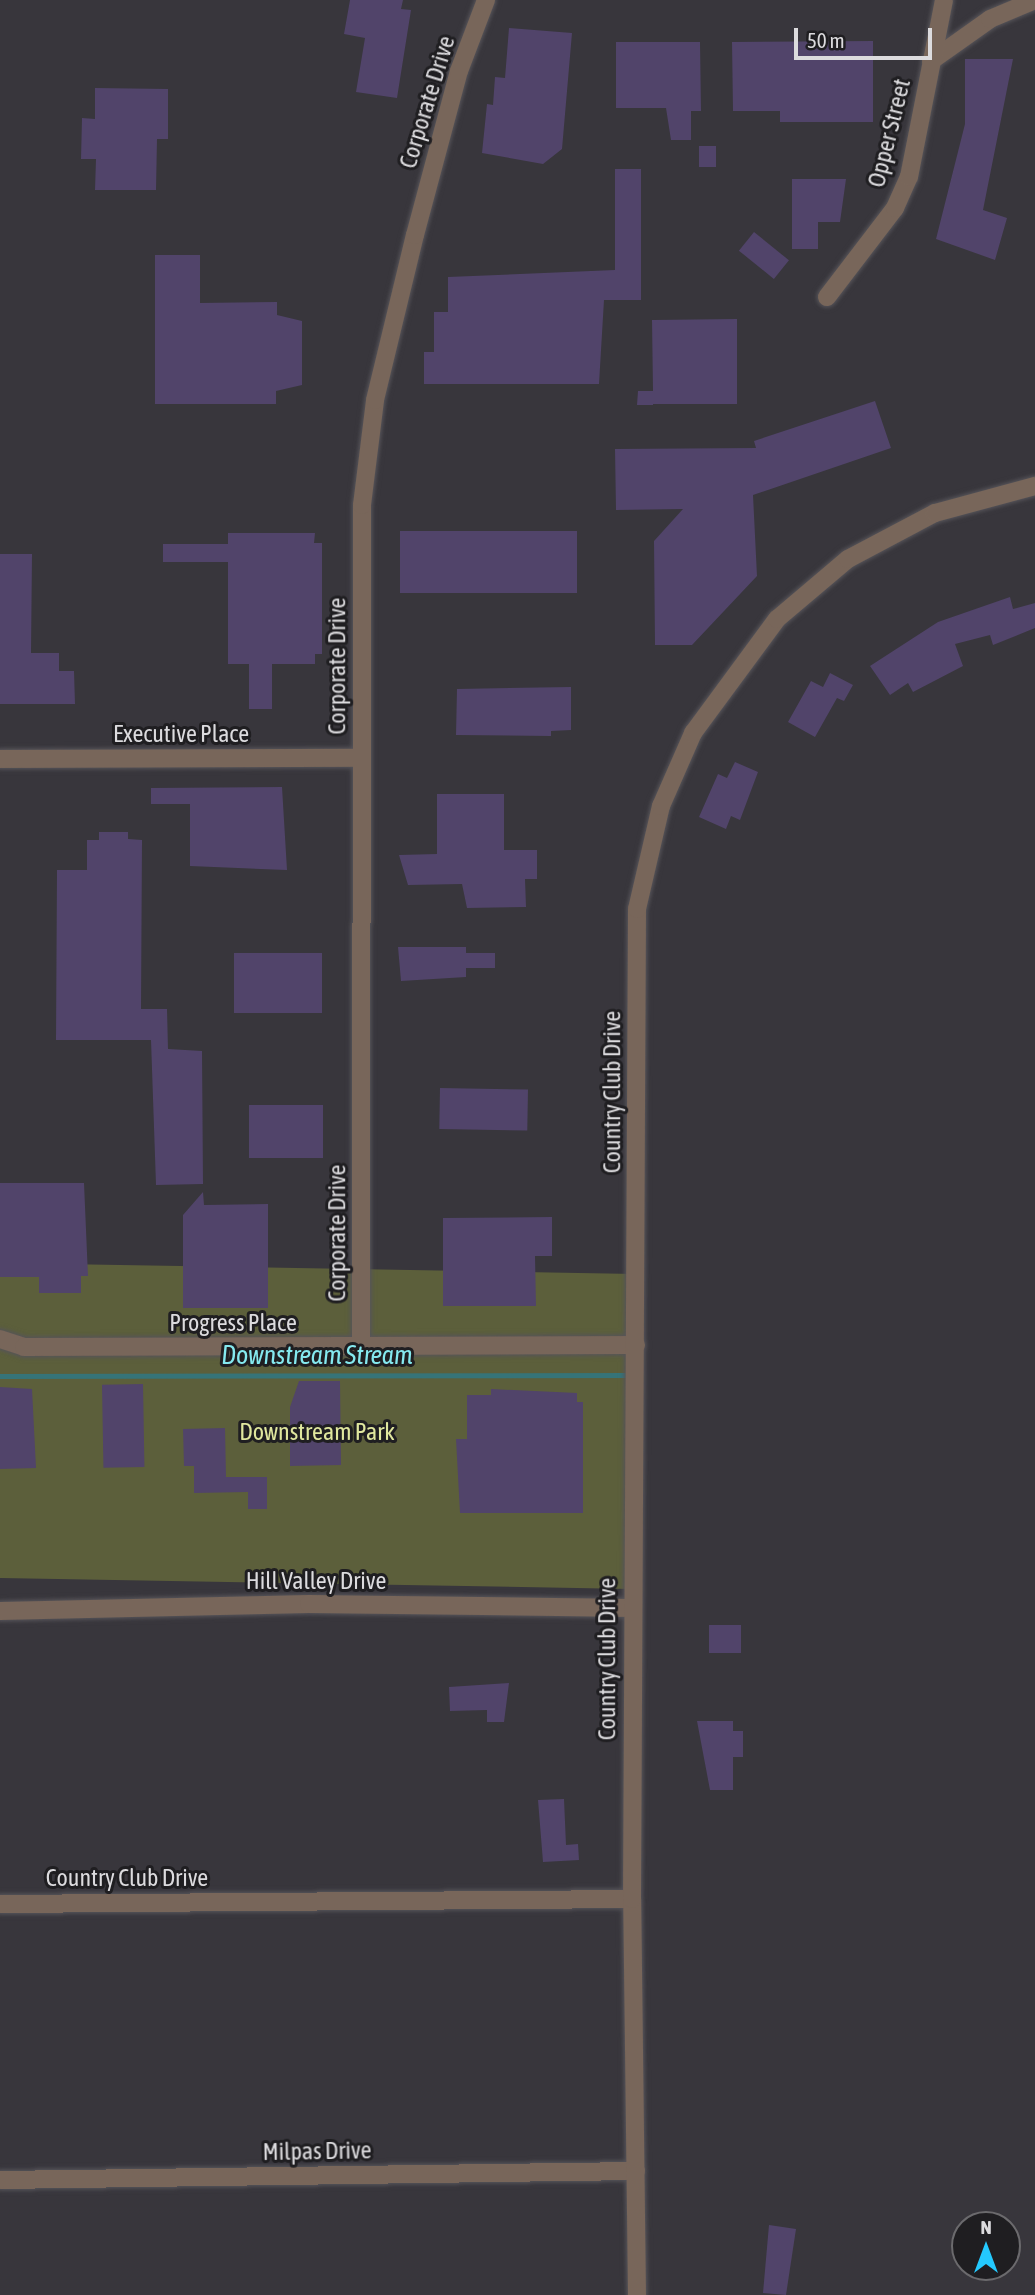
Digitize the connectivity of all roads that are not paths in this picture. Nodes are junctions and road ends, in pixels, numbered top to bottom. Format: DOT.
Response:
graph roads {
  1 [pos="486,0"];
  2 [pos="944,0"];
  3 [pos="1035,0"];
  4 [pos="931,61"];
  5 [pos="827,297"];
  6 [pos="1035,486"];
  7 [pos="361,758"];
  8 [pos="0,759"];
  9 [pos="0,1339"];
  10 [pos="636,1345"];
  11 [pos="361,1348"];
  12 [pos="632,1608"];
  13 [pos="0,1611"];
  14 [pos="632,1899"];
  15 [pos="0,1904"];
  16 [pos="636,2171"];
  17 [pos="0,2180"];
  18 [pos="638,2295"];
  1 -- 7 [label="street, Corporate Drive"];
  2 -- 4 [label="street, Opper Street"];
  3 -- 4 [label="street"];
  4 -- 5 [label="street, Opper Street"];
  6 -- 10 [label="street, Country Club Drive"];
  7 -- 8 [label="street, Executive Place"];
  7 -- 11 [label="street, Corporate Drive"];
  9 -- 11 [label="street, Progress Place"];
  10 -- 11 [label="street, Progress Place"];
  10 -- 12 [label="street, Country Club Drive"];
  12 -- 13 [label="street, Hill Valley Drive"];
  12 -- 14 [label="street, Country Club Drive"];
  14 -- 15 [label="street, Country Club Drive"];
  14 -- 16 [label="street, Country Club Drive"];
  16 -- 17 [label="street, Milpas Drive"];
  16 -- 18 [label="street, Country Club Drive"];
}
